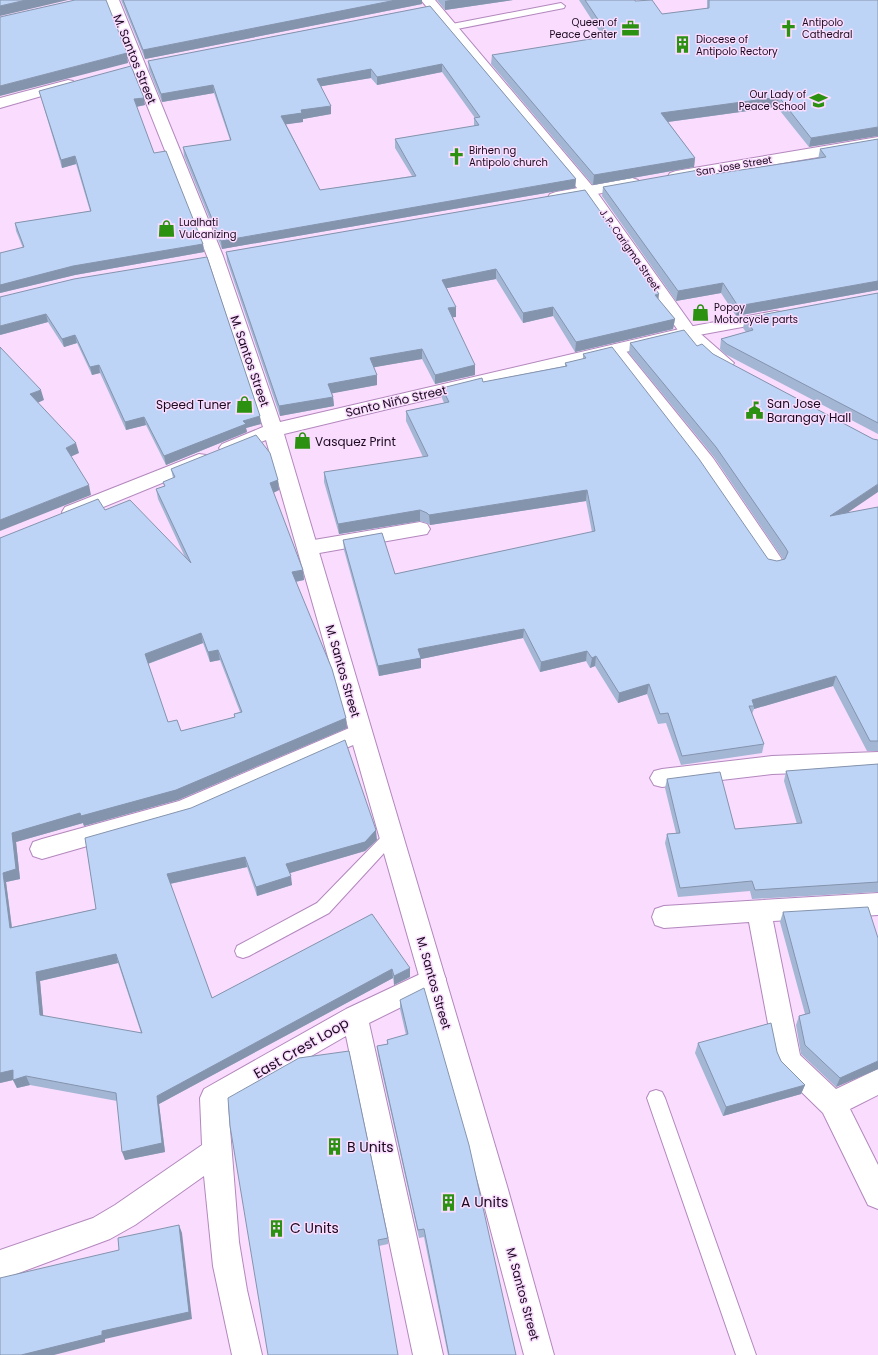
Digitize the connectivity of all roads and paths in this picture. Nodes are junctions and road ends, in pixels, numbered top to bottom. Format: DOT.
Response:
graph roads {
  1 [pos="112,0"];
  2 [pos="427,6"];
  3 [pos="561,6"];
  4 [pos="452,28"];
  5 [pos="84,80"];
  6 [pos="0,103"];
  7 [pos="878,142"];
  8 [pos="588,191"];
  9 [pos="541,199"];
  10 [pos="794,312"];
  11 [pos="688,332"];
  12 [pos="616,350"];
  13 [pos="738,370"];
  14 [pos="273,430"];
  15 [pos="52,520"];
  16 [pos="420,529"];
  17 [pos="308,548"];
  18 [pos="774,563"];
  19 [pos="361,732"];
  20 [pos="878,760"];
  21 [pos="662,778"];
  22 [pos="391,836"];
  23 [pos="42,849"];
  24 [pos="878,904"];
  25 [pos="759,911"];
  26 [pos="664,917"];
  27 [pos="243,951"];
  28 [pos="432,979"];
  29 [pos="355,1017"];
  30 [pos="878,1081"];
  31 [pos="656,1098"];
  32 [pos="833,1104"];
  33 [pos="216,1152"];
  34 [pos="878,1195"];
  35 [pos="0,1265"];
  36 [pos="247,1355"];
  37 [pos="428,1355"];
  38 [pos="539,1355"];
  39 [pos="746,1355"];
  1 -- 14 [label="street, M. Santos Street"];
  2 -- 4 [label="street, J. P. Carigma Street"];
  3 -- 4 [label="lane"];
  4 -- 8 [label="street, J. P. Carigma Street"];
  5 -- 6 [label="street"];
  7 -- 8 [label="street, San Jose Street"];
  8 -- 9 [label="street, San Jose Street"];
  8 -- 11 [label="street, J. P. Carigma Street"];
  10 -- 11 [label="street, Santo Niño Street"];
  11 -- 12 [label="street, Santo Niño Street"];
  11 -- 13 [label="street, J. P. Carigma Street"];
  12 -- 14 [label="street, Santo Niño Street"];
  12 -- 18 [label="street"];
  14 -- 15 [label="street, Santo Niño Street"];
  14 -- 17 [label="street, M. Santos Street"];
  16 -- 17 [label="street"];
  17 -- 19 [label="street, M. Santos Street"];
  19 -- 22 [label="street, M. Santos Street"];
  19 -- 23 [label="street"];
  20 -- 21 [label="street"];
  22 -- 27 [label="lane"];
  22 -- 28 [label="street, M. Santos Street"];
  24 -- 25 [label="street"];
  25 -- 26 [label="street"];
  25 -- 32 [label="street"];
  28 -- 29 [label="street"];
  28 -- 38 [label="street, M. Santos Street"];
  29 -- 33 [label="street, East Crest Loop"];
  29 -- 37 [label="street, East Crest Loop"];
  30 -- 32 [label="street"];
  31 -- 39 [label="lane"];
  32 -- 34 [label="street"];
  33 -- 35 [label="street"];
  33 -- 36 [label="street, East Crest Loop"];
}
